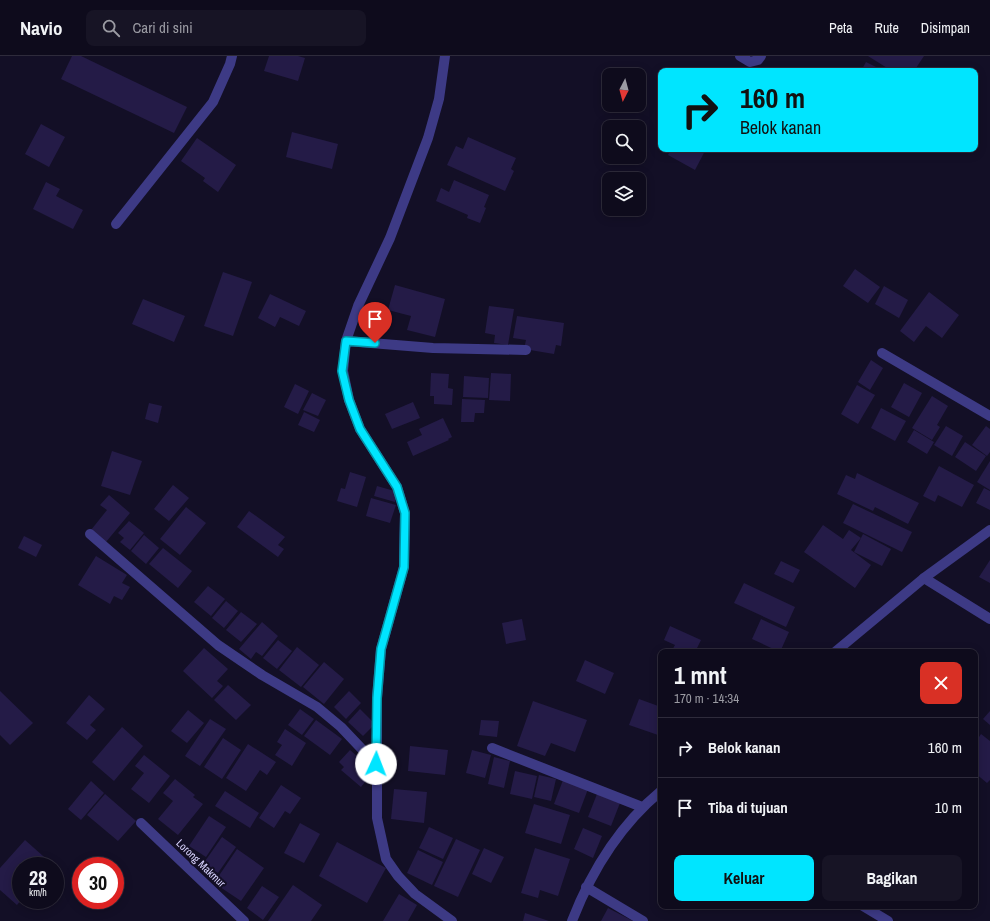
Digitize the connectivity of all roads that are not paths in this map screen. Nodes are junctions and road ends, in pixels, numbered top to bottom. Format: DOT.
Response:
graph roads {
  1 [pos="232,56"];
  2 [pos="445,56"];
  3 [pos="740,56"];
  4 [pos="761,56"];
  5 [pos="116,224"];
  6 [pos="346,341"];
  7 [pos="526,350"];
  8 [pos="882,353"];
  9 [pos="990,416"];
  10 [pos="990,530"];
  11 [pos="90,534"];
  12 [pos="924,578"];
  13 [pos="990,619"];
  14 [pos="839,649"];
  15 [pos="492,748"];
  16 [pos="376,764"];
  17 [pos="658,794"];
  18 [pos="642,807"];
  19 [pos="141,823"];
  20 [pos="586,887"];
  21 [pos="868,909"];
  22 [pos="244,921"];
  23 [pos="452,921"];
  24 [pos="572,921"];
  25 [pos="643,921"];
  26 [pos="888,921"];
  1 -- 5 [label="street"];
  2 -- 6 [label="street"];
  3 -- 4 [label="street"];
  6 -- 7 [label="street"];
  6 -- 16 [label="street"];
  8 -- 9 [label="street"];
  10 -- 12 [label="street"];
  11 -- 16 [label="street"];
  12 -- 13 [label="street"];
  12 -- 14 [label="street"];
  15 -- 18 [label="street"];
  16 -- 23 [label="street"];
  17 -- 18 [label="street"];
  18 -- 20 [label="street"];
  19 -- 22 [label="street, Lorong Makmur"];
  20 -- 24 [label="street"];
  20 -- 25 [label="street"];
  21 -- 26 [label="street"];
}
